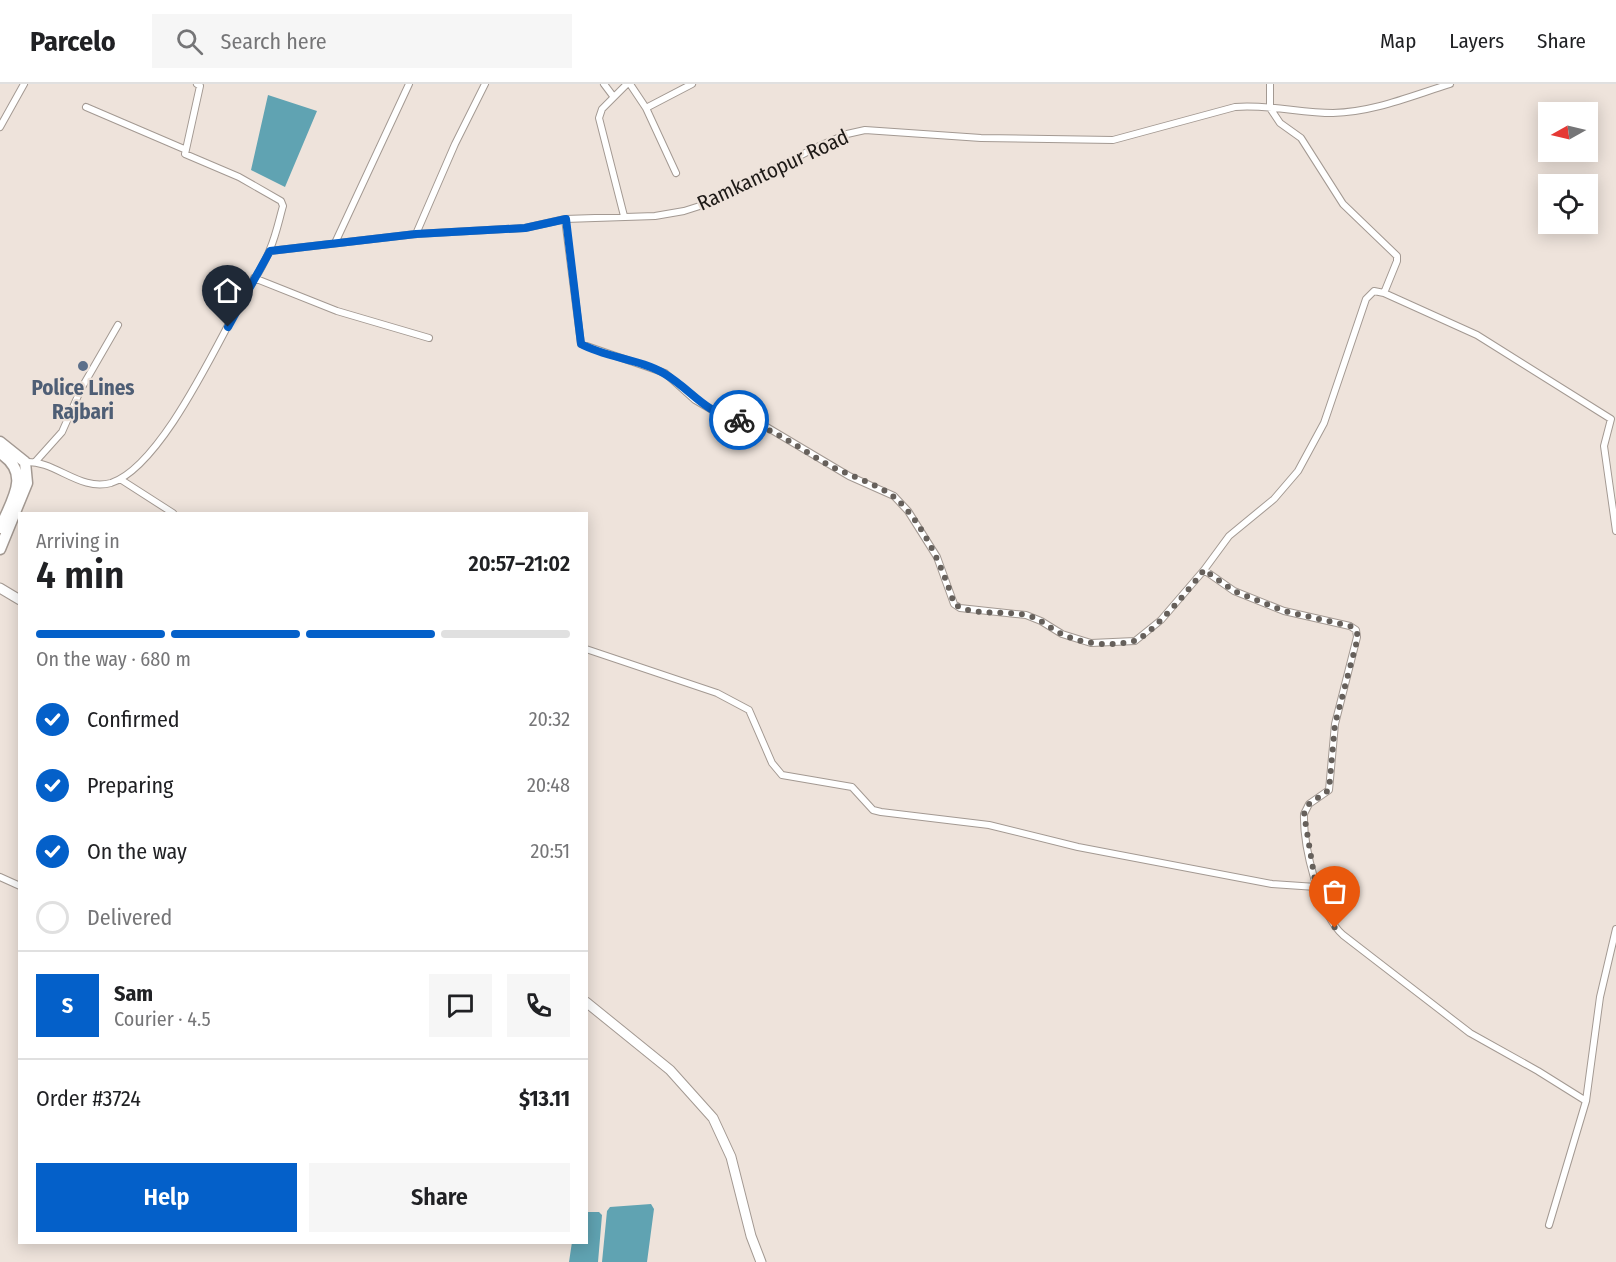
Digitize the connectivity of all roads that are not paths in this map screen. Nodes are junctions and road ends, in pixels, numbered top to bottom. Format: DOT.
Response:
graph roads {
  1 [pos="24,84"];
  2 [pos="409,84"];
  3 [pos="485,84"];
  4 [pos="604,84"];
  5 [pos="629,84"];
  6 [pos="692,84"];
  7 [pos="1270,84"];
  8 [pos="1450,84"];
  9 [pos="199,85"];
  10 [pos="614,96"];
  11 [pos="86,107"];
  12 [pos="646,108"];
  13 [pos="1270,108"];
  14 [pos="0,127"];
  15 [pos="184,149"];
  16 [pos="676,173"];
  17 [pos="624,216"];
  18 [pos="566,219"];
  19 [pos="416,234"];
  20 [pos="335,243"];
  21 [pos="270,251"];
  22 [pos="254,278"];
  23 [pos="1384,293"];
  24 [pos="118,325"];
  25 [pos="429,338"];
  26 [pos="1616,412"];
  27 [pos="1611,418"];
  28 [pos="0,442"];
  29 [pos="0,453"];
  30 [pos="30,462"];
  31 [pos="120,478"];
  32 [pos="171,512"];
  33 [pos="0,528"];
  34 [pos="1616,531"];
  35 [pos="0,549"];
  36 [pos="1204,570"];
  37 [pos="0,588"];
  38 [pos="18,599"];
  39 [pos="588,650"];
  40 [pos="0,878"];
  41 [pos="18,885"];
  42 [pos="1316,887"];
  43 [pos="1616,928"];
  44 [pos="588,1004"];
  45 [pos="1586,1101"];
  46 [pos="1549,1225"];
  47 [pos="761,1262"];
  1 -- 14 [label="street"];
  2 -- 20 [label="street"];
  3 -- 19 [label="street"];
  4 -- 10 [label="street"];
  5 -- 10 [label="street"];
  5 -- 12 [label="street"];
  6 -- 12 [label="street"];
  7 -- 13 [label="street"];
  8 -- 13 [label="street, Ramkantopur Road"];
  9 -- 15 [label="street"];
  10 -- 17 [label="street"];
  11 -- 15 [label="street"];
  12 -- 16 [label="street"];
  13 -- 17 [label="street, Ramkantopur Road"];
  13 -- 23 [label="street"];
  15 -- 21 [label="street"];
  17 -- 18 [label="street, Ramkantopur Road"];
  18 -- 19 [label="street, Ramkantopur Road"];
  18 -- 36 [label="street"];
  19 -- 20 [label="street, Ramkantopur Road"];
  20 -- 21 [label="street, Ramkantopur Road"];
  21 -- 22 [label="street"];
  22 -- 25 [label="street"];
  22 -- 31 [label="street"];
  23 -- 27 [label="street"];
  23 -- 36 [label="street"];
  24 -- 30 [label="street"];
  26 -- 27 [label="street"];
  27 -- 34 [label="street"];
  28 -- 30 [label="main road"];
  29 -- 33 [label="main road"];
  30 -- 31 [label="street"];
  30 -- 35 [label="main road"];
  31 -- 32 [label="street"];
  36 -- 42 [label="street"];
  37 -- 38 [label="main road"];
  39 -- 42 [label="street"];
  40 -- 41 [label="street"];
  42 -- 45 [label="street"];
  43 -- 45 [label="street"];
  44 -- 47 [label="main road"];
  45 -- 46 [label="street"];
}
